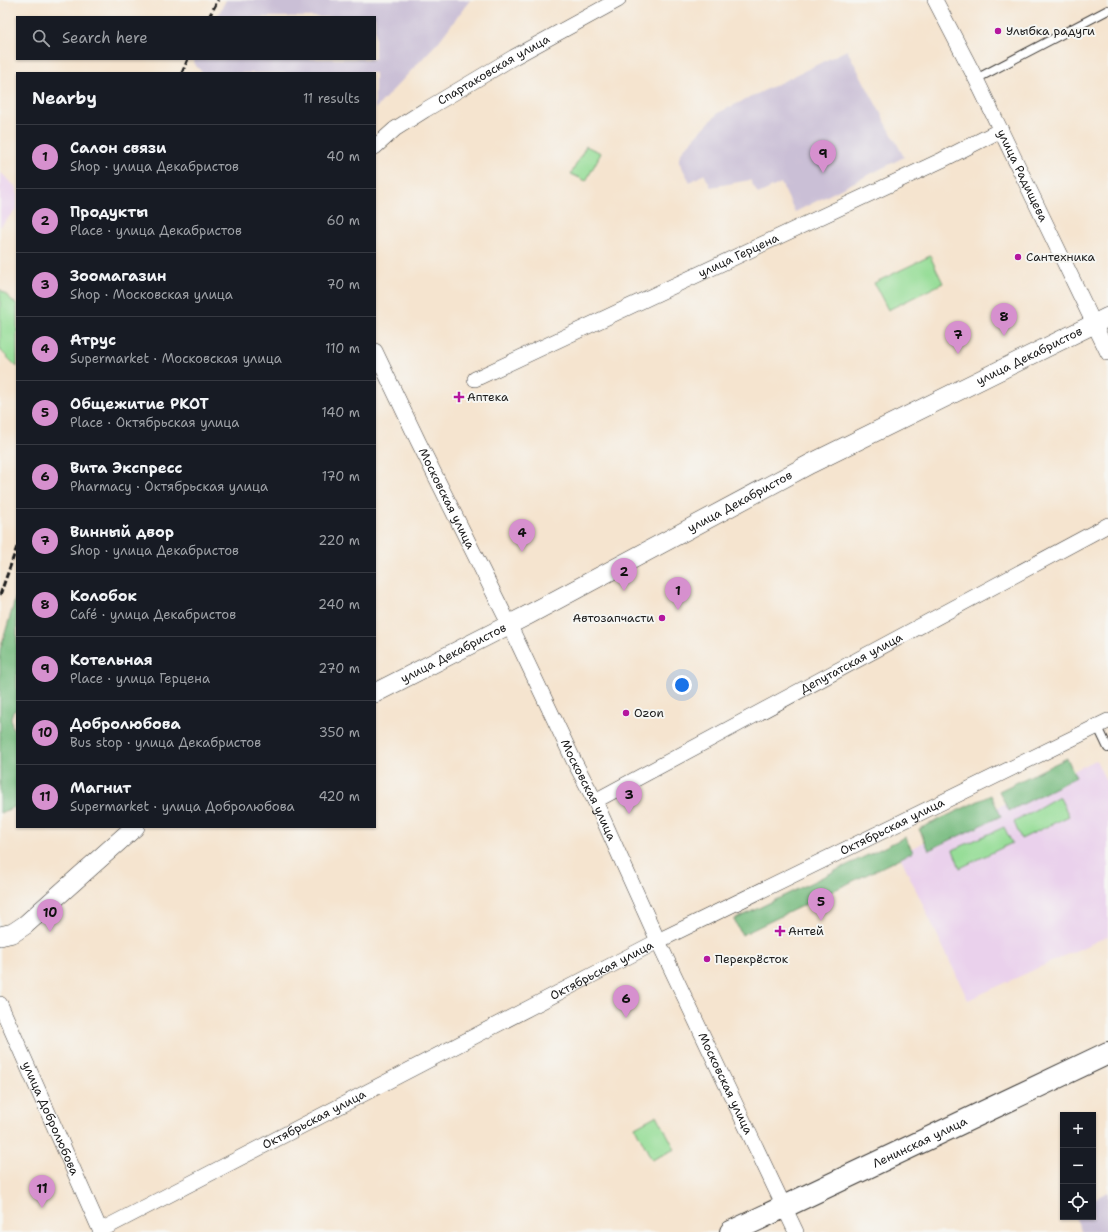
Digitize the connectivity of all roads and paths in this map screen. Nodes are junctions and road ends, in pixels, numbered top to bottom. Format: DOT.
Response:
graph roads {
  1 [pos="618,0"];
  2 [pos="935,0"];
  3 [pos="1108,10"];
  4 [pos="976,79"];
  5 [pos="1001,130"];
  6 [pos="376,146"];
  7 [pos="1101,320"];
  8 [pos="376,353"];
  9 [pos="1108,353"];
  10 [pos="475,379"];
  11 [pos="1108,525"];
  12 [pos="509,624"];
  13 [pos="376,692"];
  14 [pos="1103,724"];
  15 [pos="1108,748"];
  16 [pos="595,801"];
  17 [pos="134,828"];
  18 [pos="0,936"];
  19 [pos="658,941"];
  20 [pos="0,1004"];
  21 [pos="1108,1053"];
  22 [pos="784,1206"];
  23 [pos="101,1231"];
  24 [pos="731,1232"];
  25 [pos="796,1232"];
  1 -- 6 [label="street, Спартаковская улица"];
  2 -- 4 [label="street, улица Радищева"];
  3 -- 4 [label="lane"];
  4 -- 5 [label="street, улица Радищева"];
  5 -- 7 [label="street, улица Радищева"];
  5 -- 10 [label="street, улица Герцена"];
  7 -- 9 [label="street, улица Радищева"];
  7 -- 12 [label="street, улица Декабристов"];
  8 -- 12 [label="street, Московская улица"];
  11 -- 16 [label="street, Депутатская улица"];
  12 -- 13 [label="street, улица Декабристов"];
  12 -- 16 [label="street, Московская улица"];
  14 -- 15 [label="lane"];
  14 -- 19 [label="street, Октябрьская улица"];
  16 -- 19 [label="street, Московская улица"];
  17 -- 18 [label="street"];
  19 -- 22 [label="street, Московская улица"];
  19 -- 23 [label="street, Октябрьская улица"];
  20 -- 23 [label="street, улица Добролюбова"];
  21 -- 22 [label="main road, Ленинская улица"];
  22 -- 24 [label="main road, Ленинская улица"];
  22 -- 25 [label="street, Московская улица"];
}
